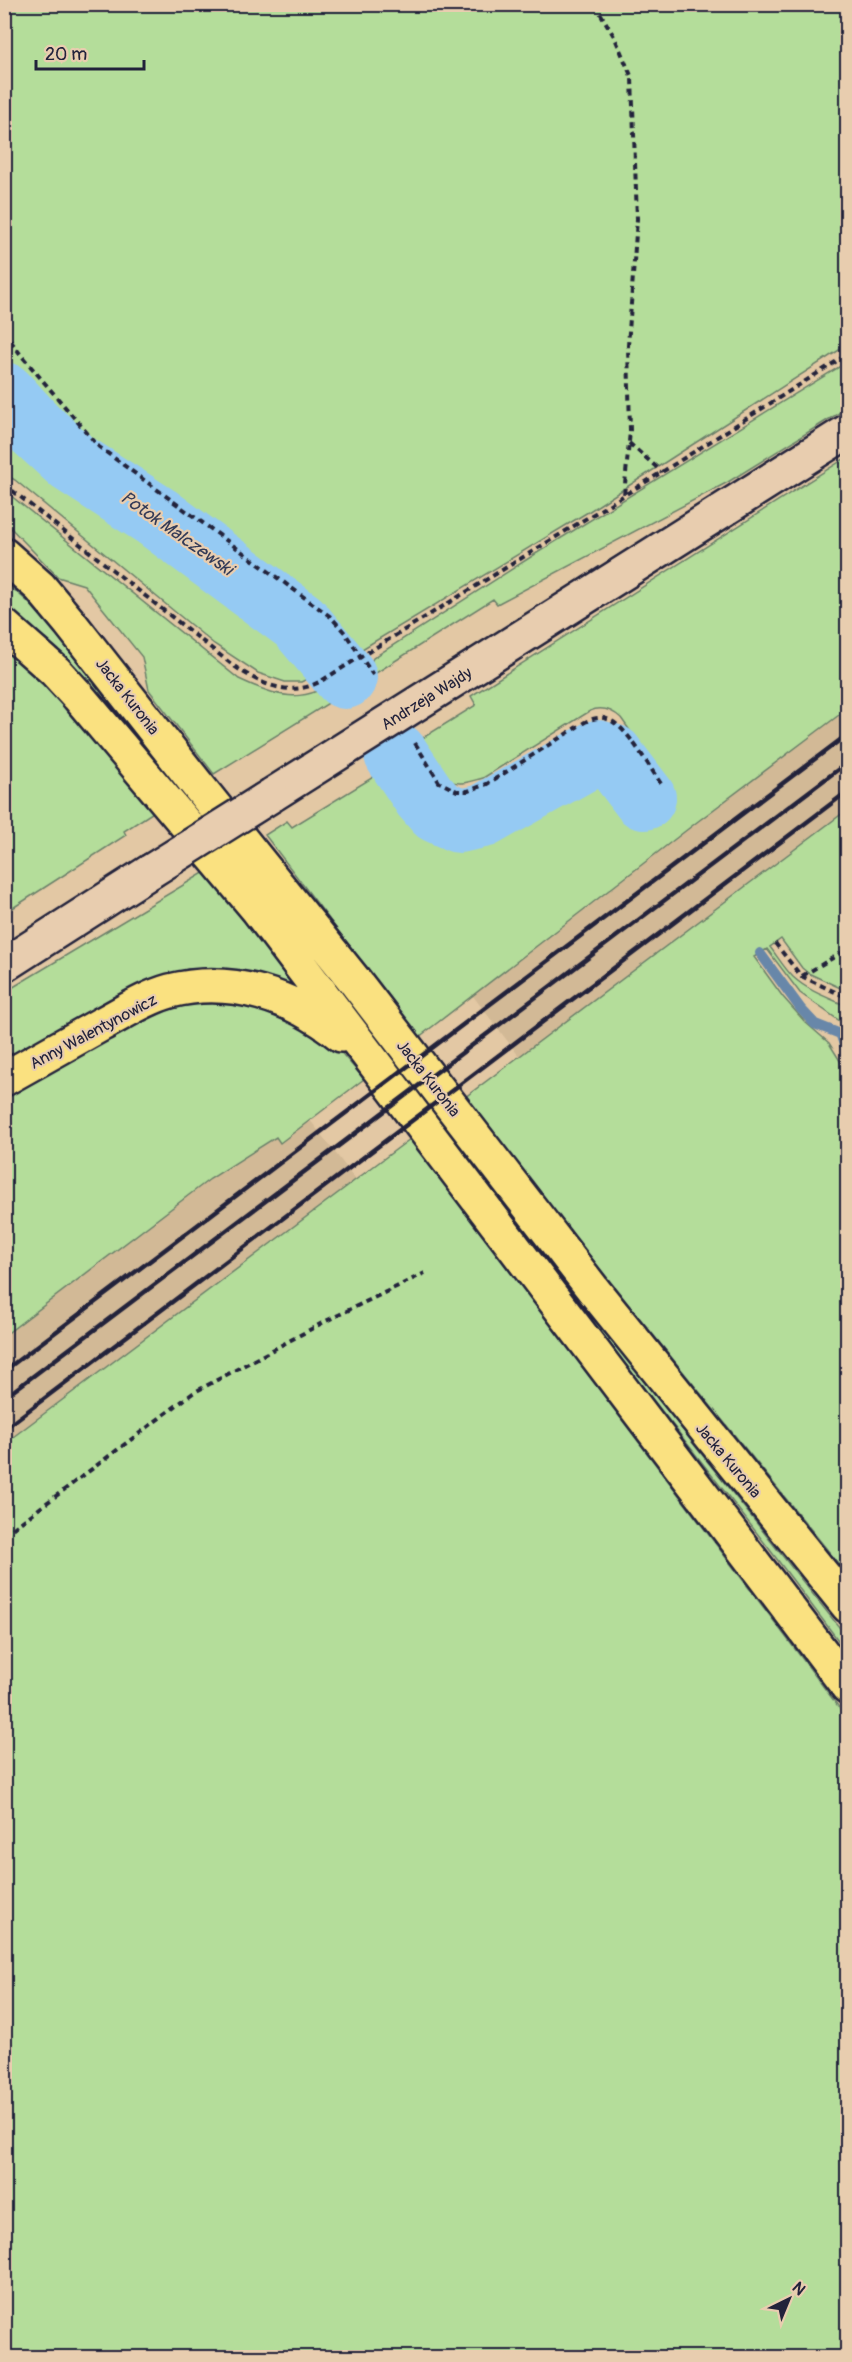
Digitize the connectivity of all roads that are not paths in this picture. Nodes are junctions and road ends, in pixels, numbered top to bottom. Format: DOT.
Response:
graph roads {
  1 [pos="848,431"];
  2 [pos="4,555"];
  3 [pos="4,626"];
  4 [pos="4,965"];
  5 [pos="376,1066"];
  6 [pos="4,1079"];
  7 [pos="848,1606"];
  8 [pos="848,1687"];
  1 -- 4 [label="main road, Andrzeja Wajdy, bridge"];
  2 -- 7 [label="main road, Jacka Kuronia"];
  3 -- 5 [label="main road"];
  5 -- 6 [label="main road, Anny Walentynowicz"];
  5 -- 8 [label="main road"];
}
